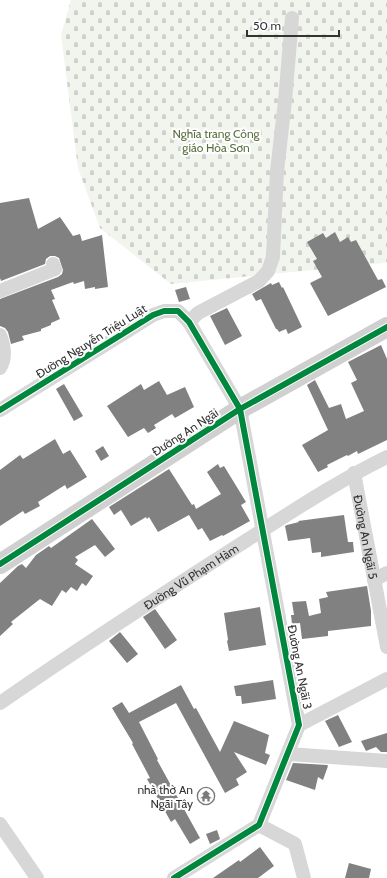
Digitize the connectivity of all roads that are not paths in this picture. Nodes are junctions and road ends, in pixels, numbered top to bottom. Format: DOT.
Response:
graph roads {
  1 [pos="292,18"];
  2 [pos="53,264"];
  3 [pos="0,291"];
  4 [pos="189,322"];
  5 [pos="387,327"];
  6 [pos="0,335"];
  7 [pos="0,368"];
  8 [pos="240,409"];
  9 [pos="0,410"];
  10 [pos="387,457"];
  11 [pos="354,473"];
  12 [pos="263,530"];
  13 [pos="0,564"];
  14 [pos="387,573"];
  15 [pos="374,580"];
  16 [pos="387,647"];
  17 [pos="387,679"];
  18 [pos="0,703"];
  19 [pos="299,725"];
  20 [pos="288,754"];
  21 [pos="387,761"];
  22 [pos="0,824"];
  23 [pos="259,826"];
  24 [pos="37,878"];
  25 [pos="174,878"];
  26 [pos="304,878"];
  1 -- 4 [label="street"];
  2 -- 3 [label="street"];
  4 -- 8 [label="street, Đường Nguyễn Triệu Luật"];
  4 -- 9 [label="street, Đường Nguyễn Triệu Luật"];
  5 -- 8 [label="main road, Đường An Ngãi"];
  6 -- 7 [label="street"];
  8 -- 12 [label="street, Đường An Ngãi 3"];
  8 -- 13 [label="main road, Đường An Ngãi"];
  10 -- 11 [label="street, Đường Vũ Phạm Hàm"];
  11 -- 12 [label="street, Đường Vũ Phạm Hàm"];
  11 -- 15 [label="street, Đường An Ngãi 5"];
  12 -- 18 [label="street, Đường Vũ Phạm Hàm"];
  12 -- 19 [label="street, Đường An Ngãi 3"];
  14 -- 15 [label="street"];
  15 -- 16 [label="street, Đường An Ngãi 5"];
  17 -- 19 [label="street"];
  19 -- 20 [label="street, Đường An Ngãi 3"];
  20 -- 21 [label="street"];
  20 -- 23 [label="street, Đường An Ngãi 3"];
  22 -- 24 [label="street"];
  23 -- 25 [label="street"];
  23 -- 26 [label="street"];
}
